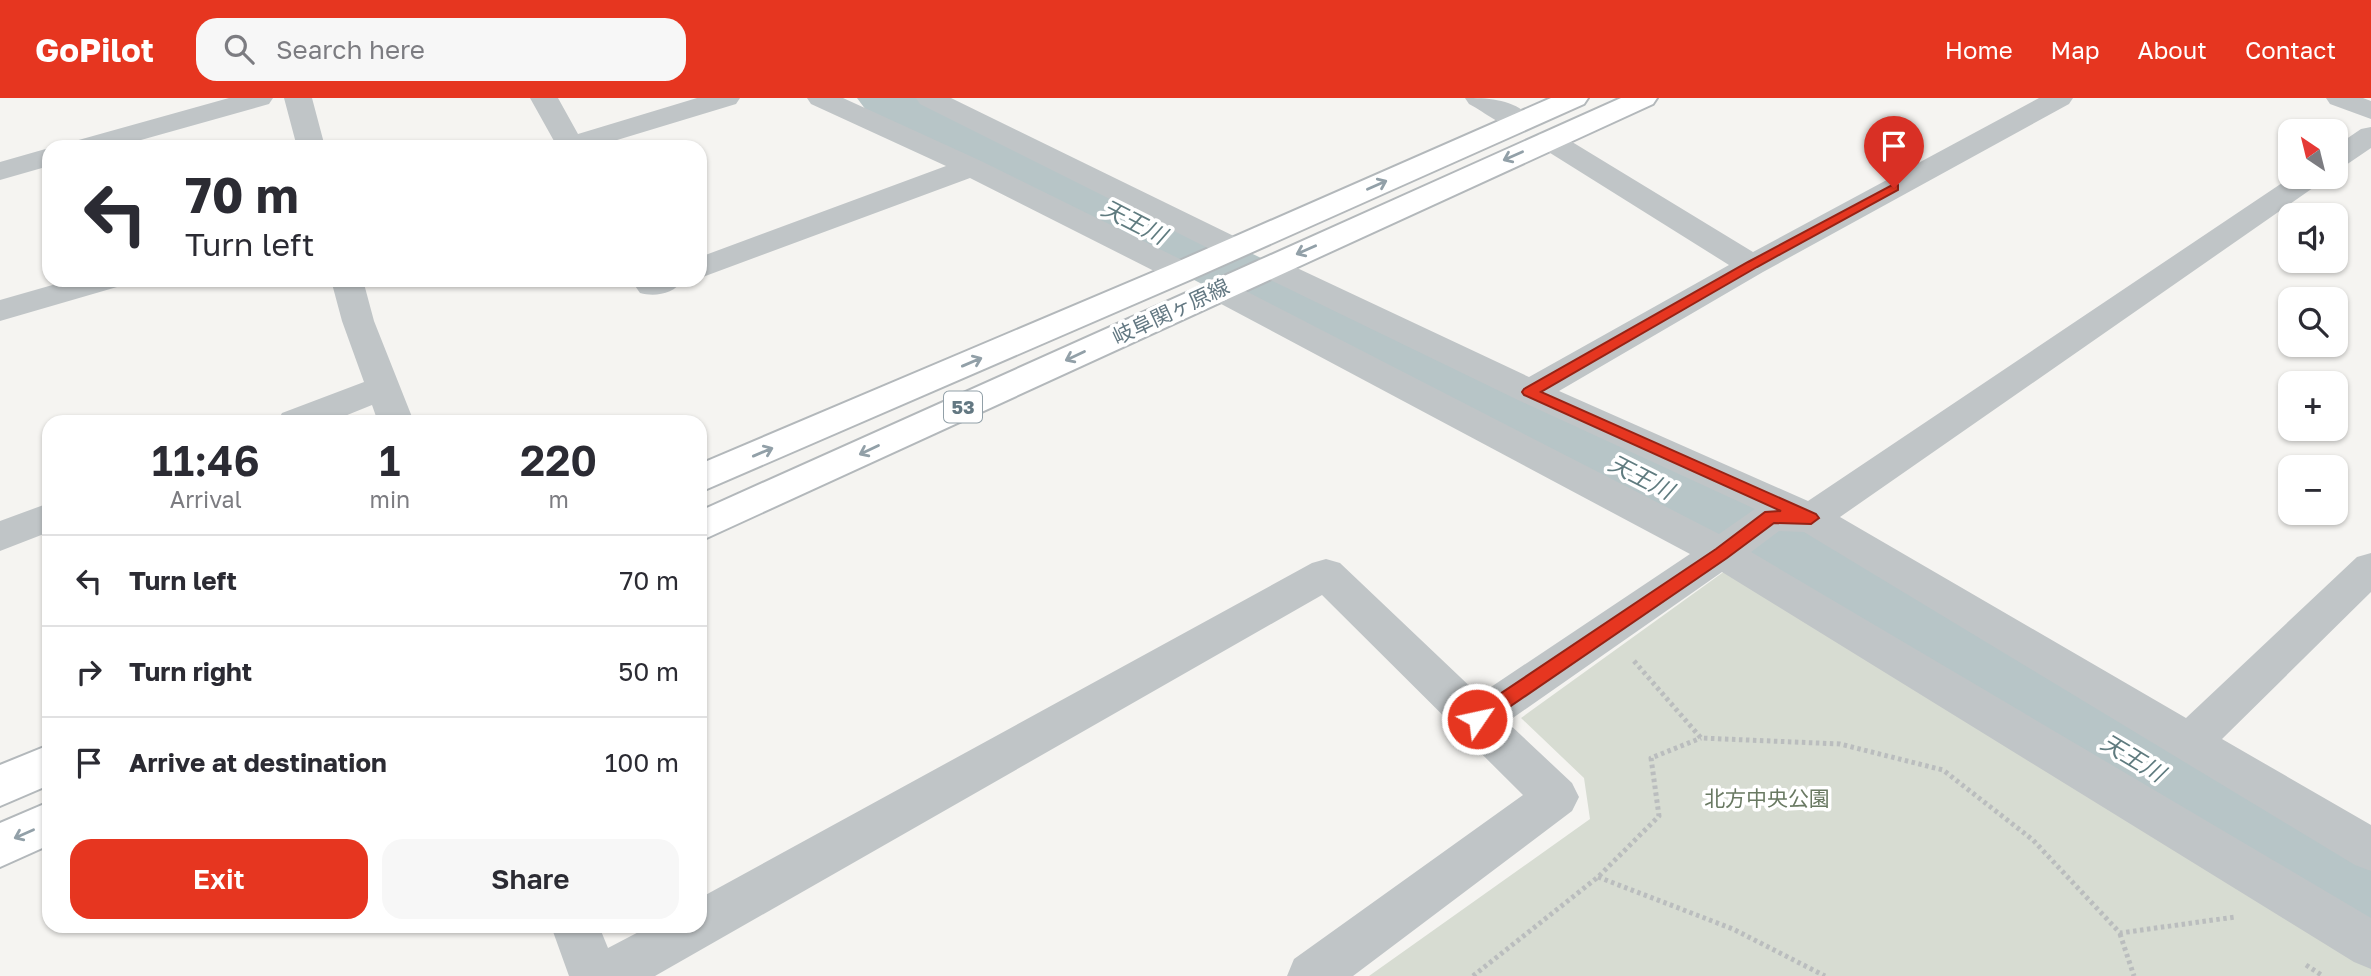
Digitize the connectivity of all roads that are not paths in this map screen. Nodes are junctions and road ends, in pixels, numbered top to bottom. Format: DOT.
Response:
graph roads {
  1 [pos="259,98"];
  2 [pos="298,98"];
  3 [pos="544,98"];
  4 [pos="726,98"];
  5 [pos="821,98"];
  6 [pos="930,98"];
  7 [pos="1479,98"];
  8 [pos="1574,98"];
  9 [pos="1643,98"];
  10 [pos="2059,98"];
  11 [pos="2340,98"];
  12 [pos="2371,111"];
  13 [pos="1520,122"];
  14 [pos="2371,135"];
  15 [pos="110,140"];
  16 [pos="309,140"];
  17 [pos="566,140"];
  18 [pos="589,140"];
  19 [pos="1549,140"];
  20 [pos="2348,151"];
  21 [pos="42,159"];
  22 [pos="971,167"];
  23 [pos="0,171"];
  24 [pos="2292,189"];
  25 [pos="1229,250"];
  26 [pos="707,265"];
  27 [pos="1752,265"];
  28 [pos="1264,269"];
  29 [pos="1184,270"];
  30 [pos="82,287"];
  31 [pos="349,287"];
  32 [pos="1223,288"];
  33 [pos="0,311"];
  34 [pos="383,388"];
  35 [pos="1530,392"];
  36 [pos="313,415"];
  37 [pos="393,415"];
  38 [pos="707,476"];
  39 [pos="1811,518"];
  40 [pos="42,520"];
  41 [pos="707,524"];
  42 [pos="0,536"];
  43 [pos="1721,554"];
  44 [pos="2371,568"];
  45 [pos="1477,719"];
  46 [pos="2189,743"];
  47 [pos="42,767"];
  48 [pos="0,786"];
  49 [pos="42,826"];
  50 [pos="0,846"];
  51 [pos="2371,850"];
  52 [pos="707,921"];
  53 [pos="578,933"];
  54 [pos="685,933"];
  55 [pos="2371,945"];
  56 [pos="594,976"];
  57 [pos="607,976"];
  58 [pos="1312,976"];
  1 -- 15 [label="street"];
  2 -- 16 [label="street"];
  3 -- 17 [label="street"];
  4 -- 18 [label="street"];
  5 -- 22 [label="street"];
  6 -- 25 [label="street"];
  7 -- 13 [label="street"];
  8 -- 13 [label="main road, 岐阜関ヶ原線 / 53"];
  9 -- 19 [label="main road, 岐阜関ヶ原線 / 53"];
  10 -- 27 [label="street"];
  11 -- 12 [label="street"];
  25 -- 13 [label="main road, 岐阜関ヶ原線 / 53, one-way"];
  14 -- 20 [label="street"];
  19 -- 27 [label="street"];
  19 -- 28 [label="main road, 岐阜関ヶ原線 / 53, one-way"];
  21 -- 23 [label="street"];
  22 -- 26 [label="street"];
  22 -- 29 [label="street"];
  24 -- 39 [label="street"];
  25 -- 29 [label="main road, 岐阜関ヶ原線 / 53"];
  27 -- 35 [label="street"];
  28 -- 32 [label="main road, 岐阜関ヶ原線 / 53"];
  28 -- 35 [label="street"];
  38 -- 29 [label="main road, 岐阜関ヶ原線 / 53, one-way"];
  30 -- 33 [label="street"];
  31 -- 34 [label="street"];
  32 -- 41 [label="main road, 岐阜関ヶ原線 / 53, one-way"];
  32 -- 43 [label="street"];
  34 -- 36 [label="street"];
  34 -- 37 [label="street"];
  35 -- 39 [label="street"];
  39 -- 43 [label="street"];
  39 -- 46 [label="street"];
  40 -- 42 [label="street"];
  43 -- 45 [label="street"];
  43 -- 55 [label="street"];
  44 -- 46 [label="street"];
  45 -- 52 [label="street"];
  45 -- 58 [label="street"];
  46 -- 51 [label="street"];
  47 -- 48 [label="main road"];
  49 -- 50 [label="main road, one-way"];
  53 -- 56 [label="street"];
  54 -- 57 [label="street"];
}
